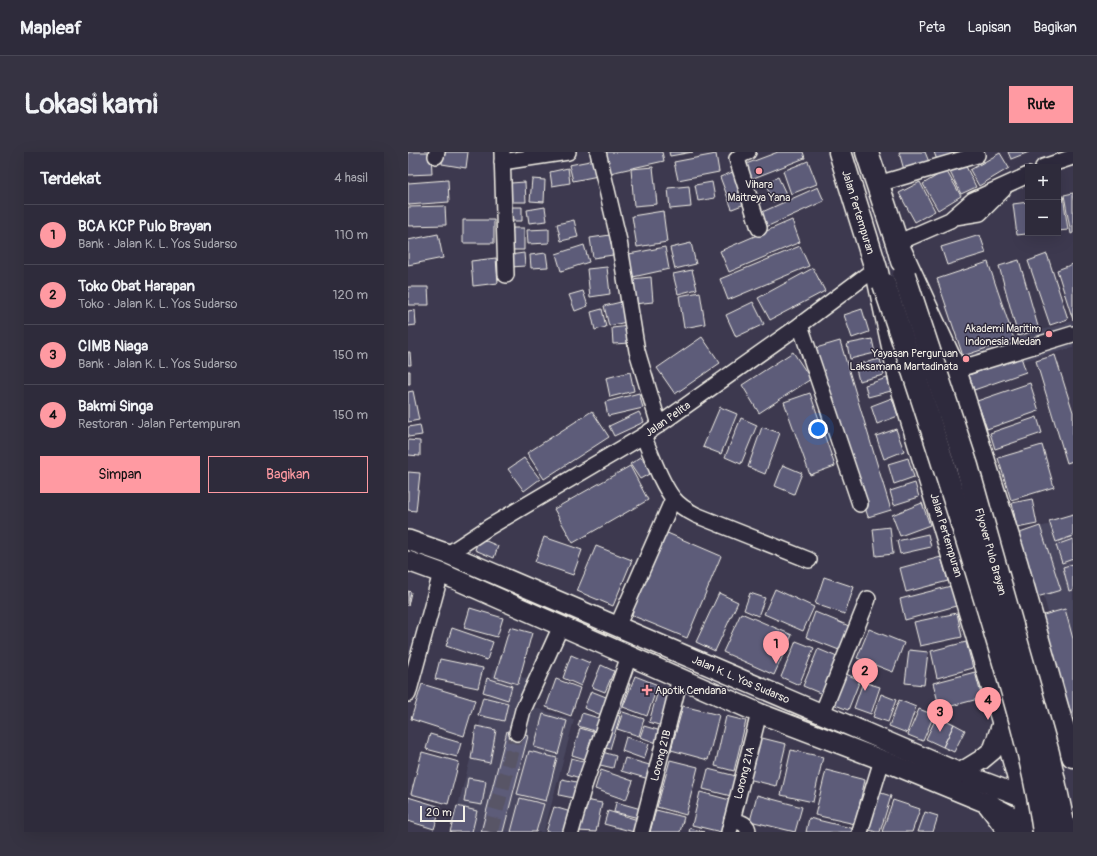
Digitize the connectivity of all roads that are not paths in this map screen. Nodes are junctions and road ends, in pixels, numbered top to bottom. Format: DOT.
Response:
graph roads {
  1 [pos="568,152"];
  2 [pos="598,152"];
  3 [pos="748,152"];
  4 [pos="840,152"];
  5 [pos="867,152"];
  6 [pos="977,155"];
  7 [pos="1072,155"];
  8 [pos="502,157"];
  9 [pos="1051,164"];
  10 [pos="1025,176"];
  11 [pos="878,184"];
  12 [pos="759,228"];
  13 [pos="898,245"];
  14 [pos="879,274"];
  15 [pos="506,275"];
  16 [pos="800,325"];
  17 [pos="1073,334"];
  18 [pos="954,370"];
  19 [pos="659,425"];
  20 [pos="643,436"];
  21 [pos="673,499"];
  22 [pos="860,504"];
  23 [pos="408,540"];
  24 [pos="448,554"];
  25 [pos="809,560"];
  26 [pos="408,561"];
  27 [pos="441,572"];
  28 [pos="868,599"];
  29 [pos="561,626"];
  30 [pos="618,627"];
  31 [pos="629,656"];
  32 [pos="680,678"];
  33 [pos="408,694"];
  34 [pos="759,713"];
  35 [pos="822,714"];
  36 [pos="1004,721"];
  37 [pos="517,733"];
  38 [pos="1073,756"];
  39 [pos="882,760"];
  40 [pos="960,773"];
  41 [pos="1024,798"];
  42 [pos="989,804"];
  43 [pos="1073,820"];
  44 [pos="730,826"];
  45 [pos="1031,831"];
  46 [pos="571,832"];
  47 [pos="641,832"];
  48 [pos="748,832"];
  49 [pos="860,832"];
  50 [pos="1065,832"];
  1 -- 8 [label="street"];
  2 -- 19 [label="street"];
  3 -- 12 [label="street"];
  4 -- 14 [label="highway, Jalan Pertempuran"];
  5 -- 11 [label="highway"];
  6 -- 11 [label="street"];
  7 -- 9 [label="street"];
  8 -- 15 [label="street"];
  10 -- 13 [label="street"];
  11 -- 13 [label="highway"];
  13 -- 18 [label="highway"];
  13 -- 50 [label="highway, Flyover Pulo Brayan, bridge"];
  14 -- 16 [label="street, Jalan Pelita"];
  14 -- 36 [label="highway, Jalan Pertempuran"];
  14 -- 45 [label="highway, Flyover Pulo Brayan, bridge"];
  16 -- 19 [label="street, Jalan Pelita"];
  16 -- 22 [label="street"];
  17 -- 18 [label="street"];
  18 -- 38 [label="highway"];
  19 -- 20 [label="street, Jalan Pelita"];
  20 -- 21 [label="street"];
  20 -- 24 [label="street, Jalan Pelita"];
  21 -- 25 [label="street"];
  21 -- 30 [label="street"];
  23 -- 24 [label="main road, Jalan K. L. Yos Sudarso"];
  24 -- 30 [label="main road, Jalan K. L. Yos Sudarso"];
  26 -- 27 [label="main road, Jalan K. L. Yos Sudarso"];
  27 -- 29 [label="main road, Jalan K. L. Yos Sudarso"];
  27 -- 33 [label="street"];
  28 -- 35 [label="street"];
  29 -- 31 [label="main road, Jalan K. L. Yos Sudarso"];
  29 -- 37 [label="street"];
  30 -- 35 [label="main road, Jalan K. L. Yos Sudarso"];
  31 -- 32 [label="main road, Jalan K. L. Yos Sudarso"];
  31 -- 46 [label="street"];
  32 -- 34 [label="main road, Jalan K. L. Yos Sudarso"];
  32 -- 47 [label="street, Lorong 21B"];
  34 -- 39 [label="main road, Jalan K. L. Yos Sudarso"];
  34 -- 44 [label="street, Lorong 21A"];
  35 -- 40 [label="main road, Jalan K. L. Yos Sudarso"];
  36 -- 40 [label="main road"];
  36 -- 41 [label="highway, Jalan Pertempuran"];
  39 -- 42 [label="main road, Jalan K. L. Yos Sudarso"];
  39 -- 49 [label="street"];
  40 -- 41 [label="main road, Jalan K. L. Yos Sudarso"];
  41 -- 43 [label="highway, Jalan K. L. Yos Sudarso"];
  41 -- 45 [label="highway, Jalan Pertempuran"];
  42 -- 45 [label="highway"];
  44 -- 48 [label="street"];
}
